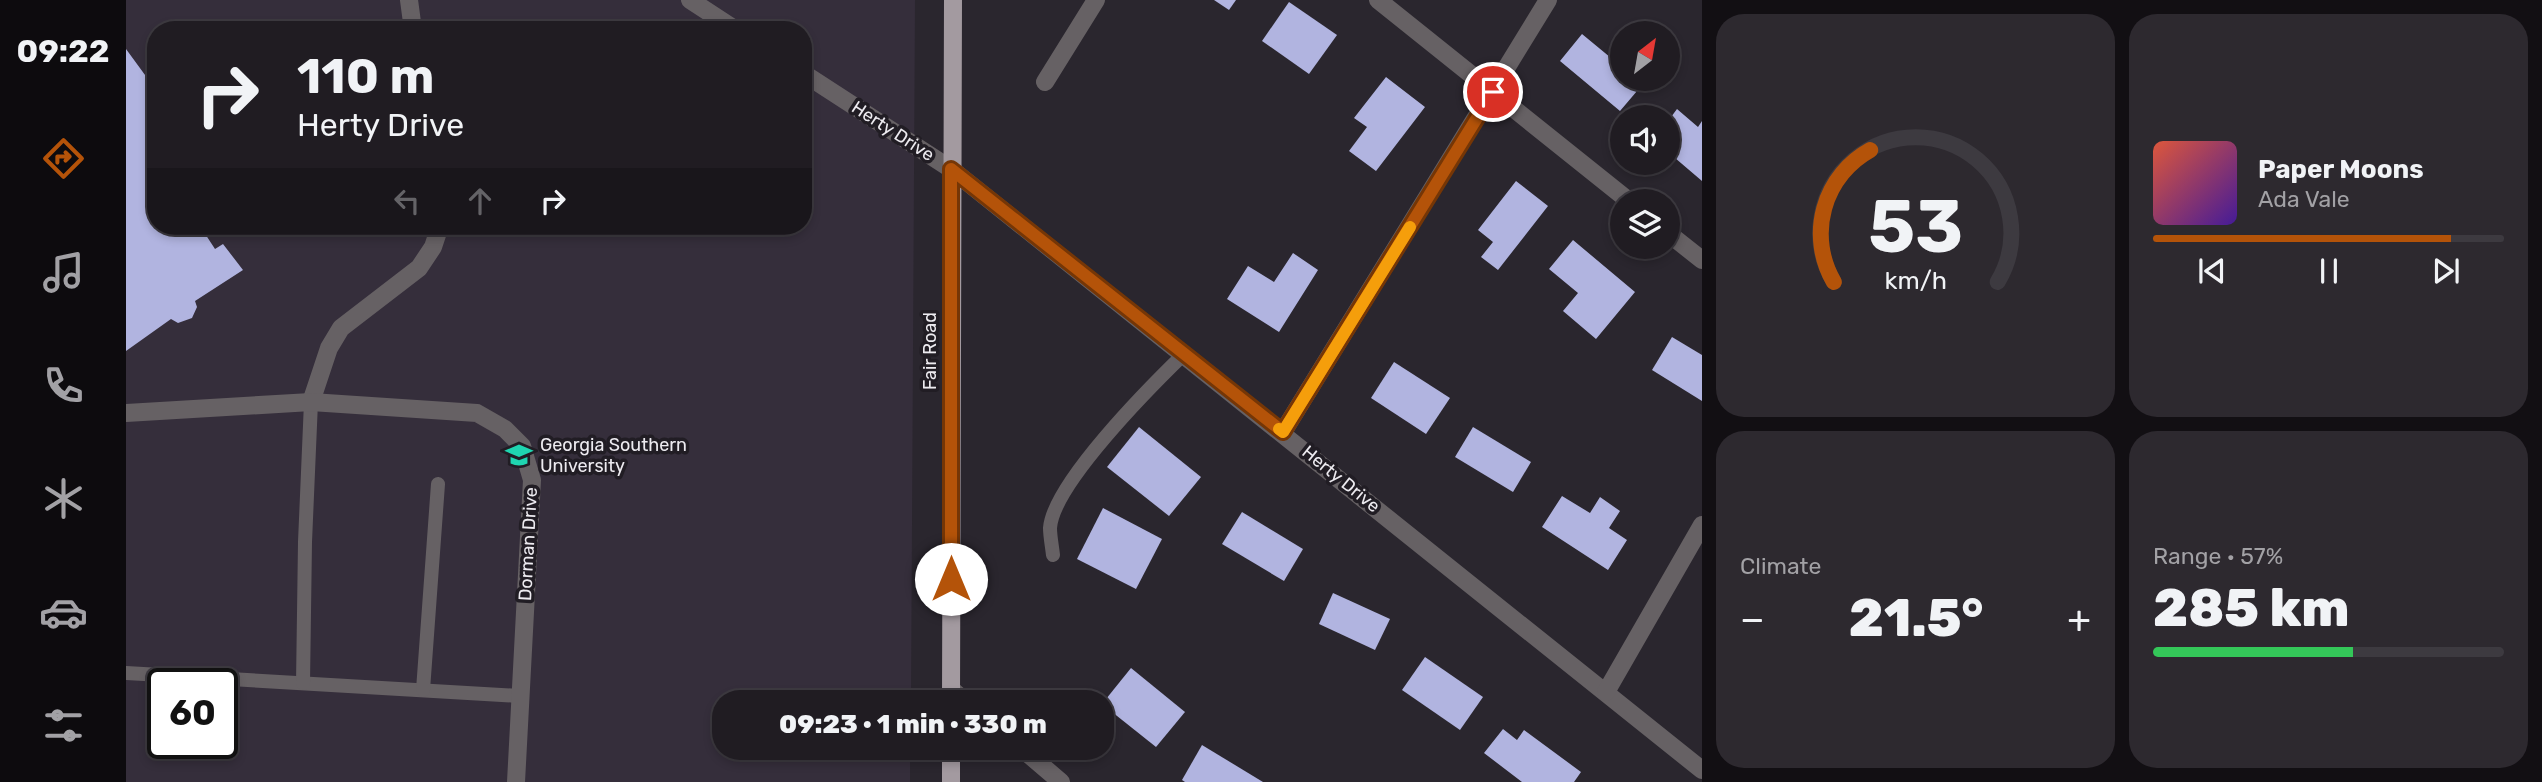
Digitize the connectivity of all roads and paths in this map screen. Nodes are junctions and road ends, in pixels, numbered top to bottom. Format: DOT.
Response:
graph roads {
  1 [pos="410,0"];
  2 [pos="690,0"];
  3 [pos="953,0"];
  4 [pos="1096,0"];
  5 [pos="1378,0"];
  6 [pos="1548,0"];
  7 [pos="412,21"];
  8 [pos="722,21"];
  9 [pos="812,79"];
  10 [pos="1045,82"];
  11 [pos="1493,92"];
  12 [pos="951,169"];
  13 [pos="1614,189"];
  14 [pos="437,235"];
  15 [pos="1680,243"];
  16 [pos="1702,260"];
  17 [pos="1184,354"];
  18 [pos="312,402"];
  19 [pos="126,413"];
  20 [pos="1283,432"];
  21 [pos="438,484"];
  22 [pos="1702,525"];
  23 [pos="1053,555"];
  24 [pos="126,673"];
  25 [pos="303,683"];
  26 [pos="951,690"];
  27 [pos="423,691"];
  28 [pos="1606,692"];
  29 [pos="519,696"];
  30 [pos="951,760"];
  31 [pos="1035,760"];
  32 [pos="1702,769"];
  33 [pos="516,782"];
  34 [pos="951,782"];
  35 [pos="1061,782"];
  1 -- 7 [label="street"];
  2 -- 8 [label="street"];
  3 -- 12 [label="main road, Fair Road"];
  4 -- 10 [label="street"];
  5 -- 11 [label="street"];
  6 -- 11 [label="street"];
  9 -- 12 [label="street, Herty Drive"];
  11 -- 13 [label="street"];
  11 -- 20 [label="street"];
  12 -- 17 [label="street, Herty Drive"];
  12 -- 26 [label="main road, Fair Road"];
  14 -- 18 [label="street"];
  15 -- 16 [label="street"];
  17 -- 20 [label="street, Herty Drive"];
  17 -- 23 [label="lane"];
  18 -- 19 [label="street, Dorman Drive"];
  18 -- 25 [label="lane"];
  18 -- 29 [label="street, Dorman Drive"];
  20 -- 28 [label="street, Herty Drive"];
  21 -- 27 [label="lane"];
  22 -- 28 [label="street"];
  24 -- 25 [label="lane"];
  25 -- 27 [label="lane"];
  27 -- 29 [label="lane"];
  28 -- 32 [label="street, Herty Drive"];
  29 -- 33 [label="street, Dorman Drive"];
  30 -- 34 [label="main road"];
  31 -- 35 [label="street"];
}
